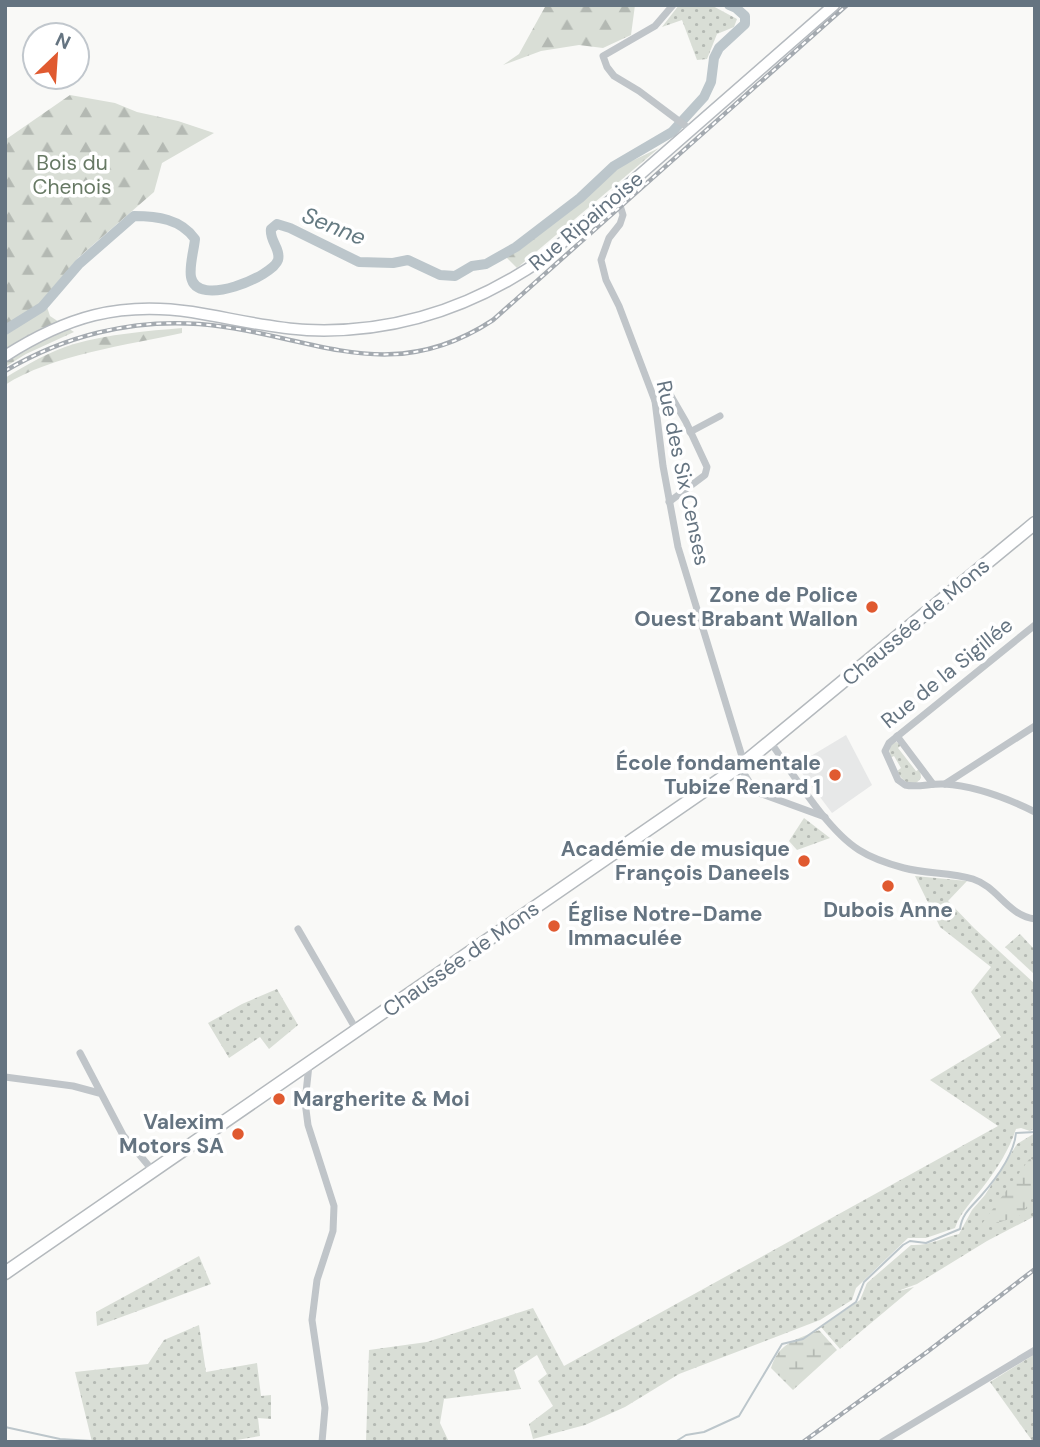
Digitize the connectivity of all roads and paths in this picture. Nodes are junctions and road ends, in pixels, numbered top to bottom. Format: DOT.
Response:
graph roads {
  1 [pos="673,5"];
  2 [pos="834,5"];
  3 [pos="689,128"];
  4 [pos="617,196"];
  5 [pos="5,356"];
  6 [pos="655,401"];
  7 [pos="720,416"];
  8 [pos="690,432"];
  9 [pos="669,502"];
  10 [pos="1035,523"];
  11 [pos="1035,625"];
  12 [pos="1035,726"];
  13 [pos="897,736"];
  14 [pos="771,743"];
  15 [pos="742,765"];
  16 [pos="933,784"];
  17 [pos="944,784"];
  18 [pos="1035,812"];
  19 [pos="825,817"];
  20 [pos="1035,919"];
  21 [pos="298,929"];
  22 [pos="357,1031"];
  23 [pos="80,1053"];
  24 [pos="309,1065"];
  25 [pos="5,1077"];
  26 [pos="99,1093"];
  27 [pos="153,1172"];
  28 [pos="5,1273"];
  29 [pos="1035,1350"];
  30 [pos="322,1442"];
  31 [pos="881,1442"];
  1 -- 3 [label="street"];
  2 -- 3 [label="street, Rue Ripainoise"];
  3 -- 4 [label="street, Rue Ripainoise"];
  4 -- 5 [label="street, Rue Ripainoise"];
  4 -- 6 [label="street, Rue des Six Censes"];
  6 -- 8 [label="street"];
  6 -- 9 [label="street, Rue des Six Censes"];
  7 -- 8 [label="street"];
  8 -- 9 [label="street"];
  9 -- 15 [label="street, Rue des Six Censes"];
  10 -- 14 [label="main road, Chaussée de Mons"];
  11 -- 13 [label="street, Rue de la Sigillée"];
  12 -- 17 [label="street"];
  13 -- 16 [label="street"];
  13 -- 16 [label="street, Rue de la Sigillée"];
  14 -- 15 [label="main road, Chaussée de Mons"];
  14 -- 19 [label="street"];
  15 -- 19 [label="street"];
  15 -- 22 [label="main road, Chaussée de Mons"];
  16 -- 17 [label="street"];
  17 -- 18 [label="street"];
  19 -- 20 [label="street"];
  21 -- 22 [label="street"];
  22 -- 24 [label="main road, Chaussée de Mons"];
  23 -- 26 [label="street"];
  24 -- 27 [label="main road, Chaussée de Mons"];
  24 -- 30 [label="street"];
  25 -- 26 [label="street"];
  26 -- 27 [label="street"];
  27 -- 28 [label="main road, Chaussée de Mons"];
  29 -- 31 [label="street"];
}
